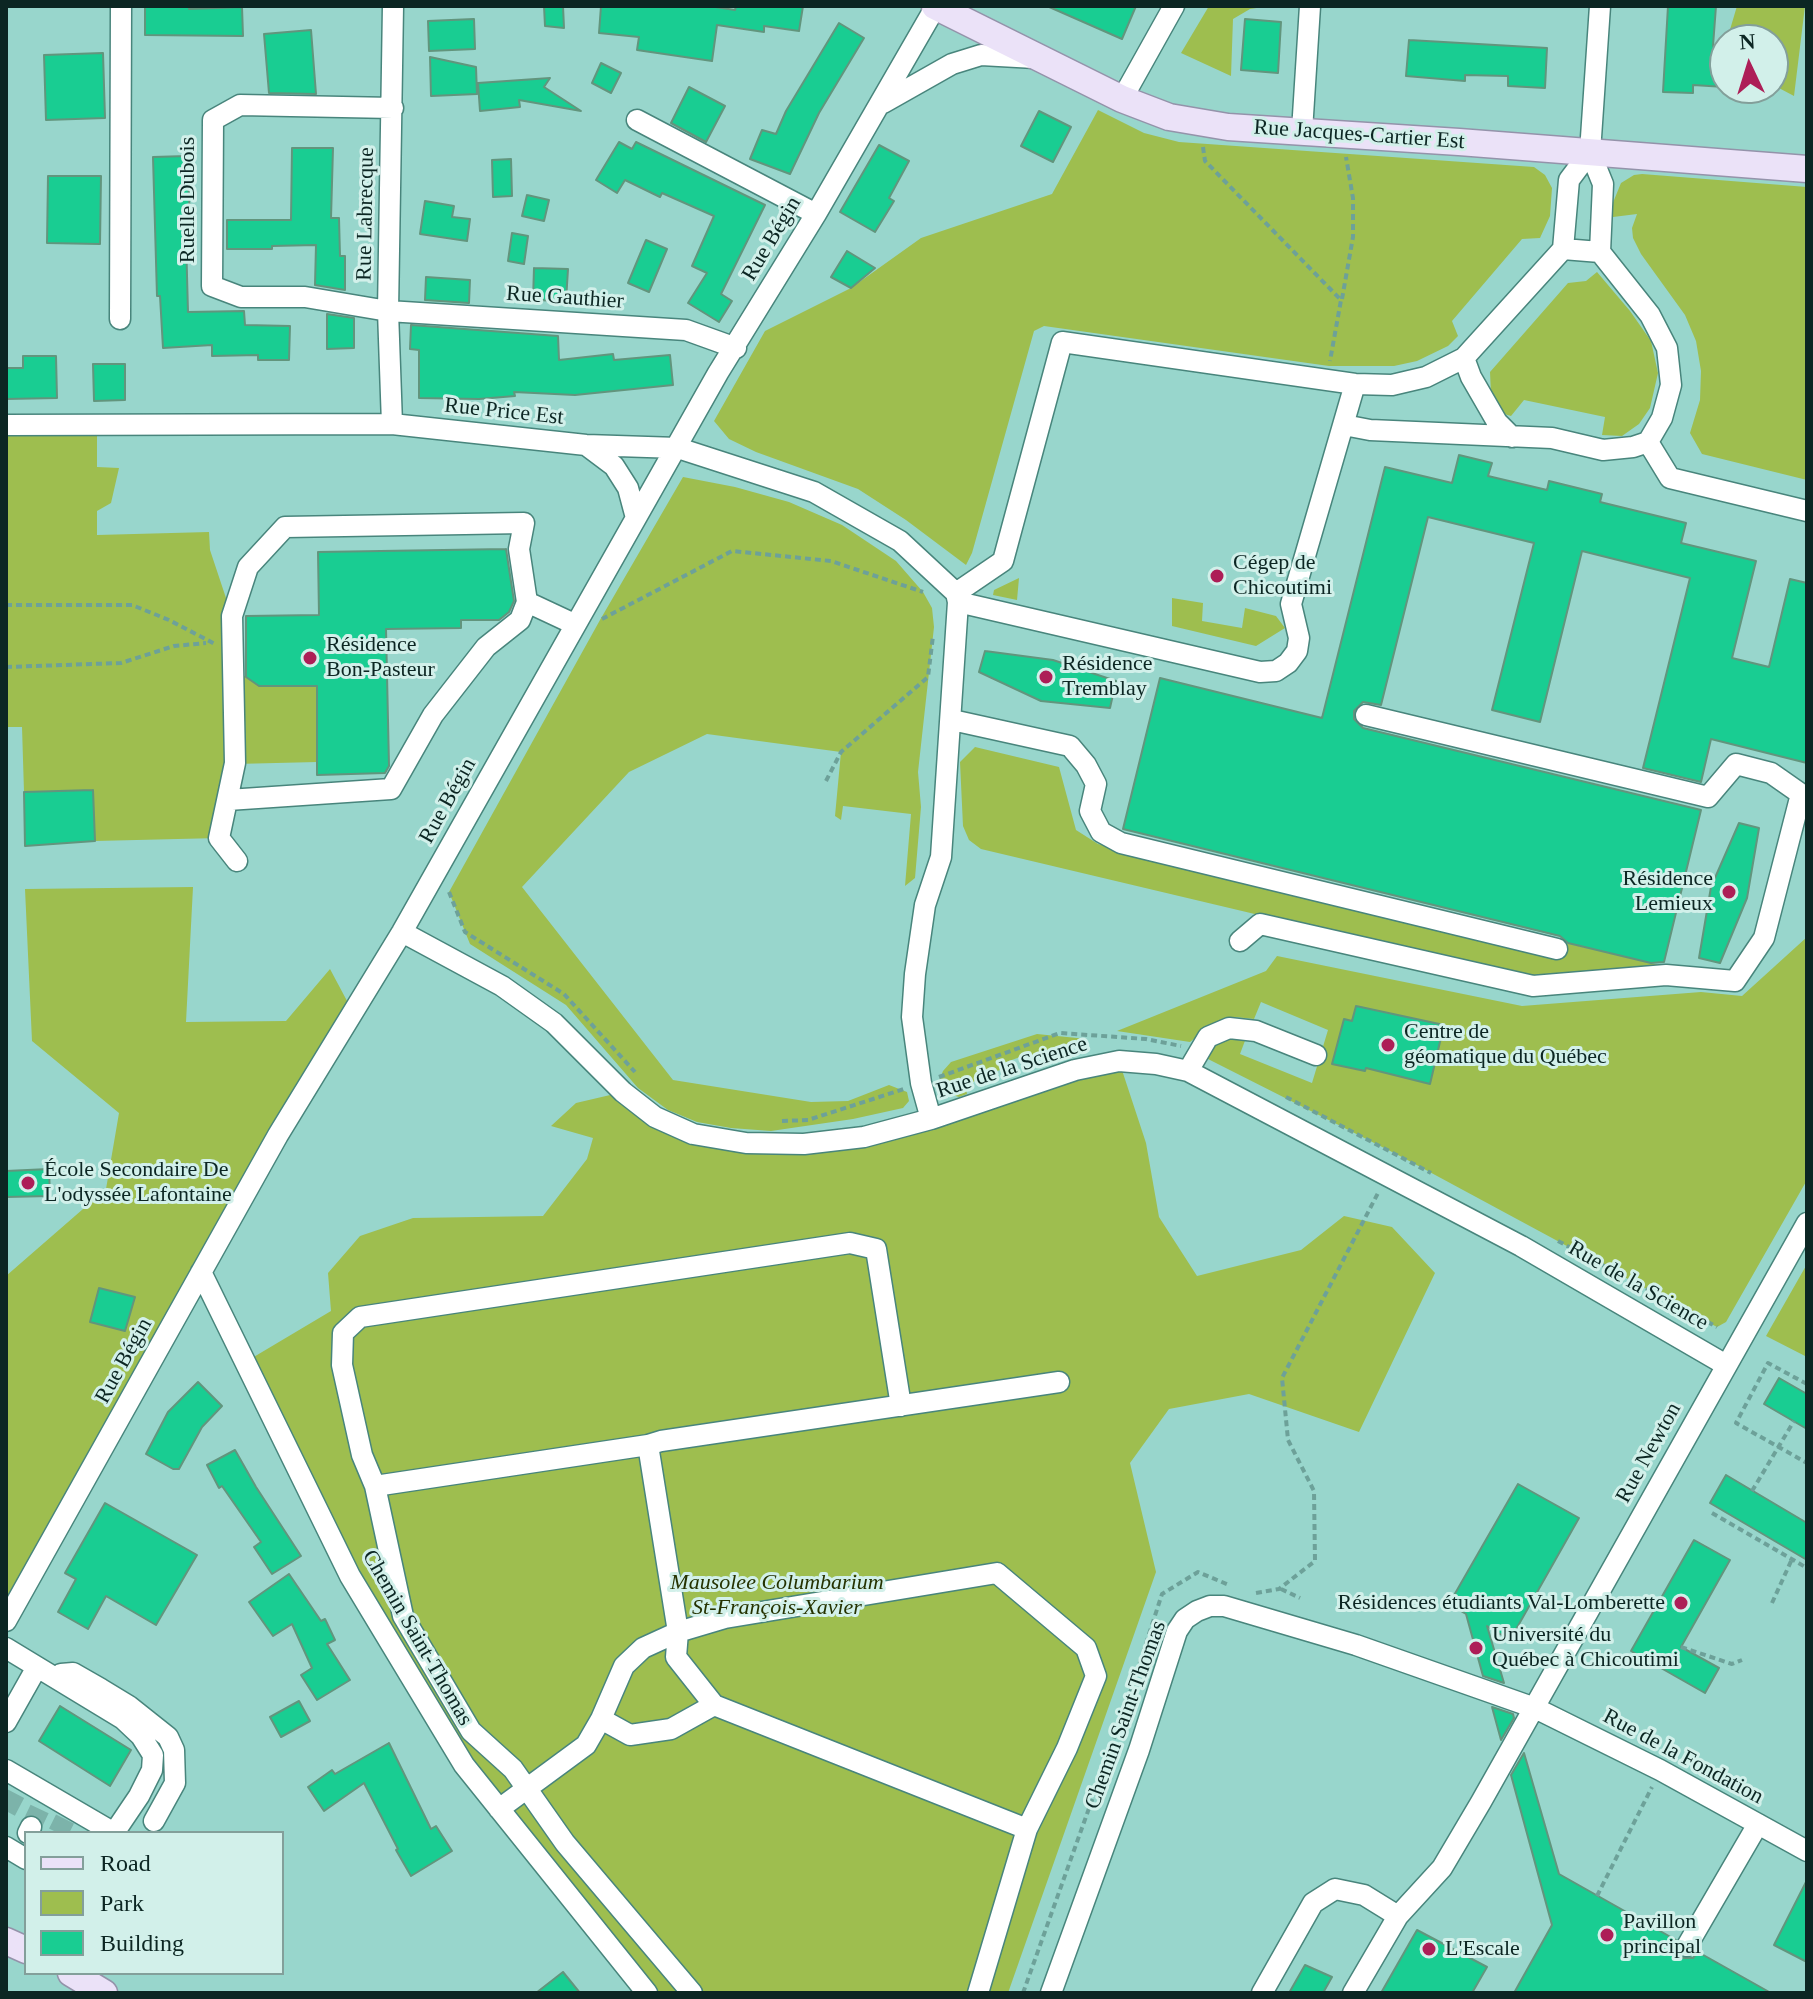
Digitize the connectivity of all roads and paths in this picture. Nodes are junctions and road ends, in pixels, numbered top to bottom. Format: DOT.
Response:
graph roads {
  1 [pos="121,6"];
  2 [pos="393,6"];
  3 [pos="936,6"];
  4 [pos="1174,6"];
  5 [pos="1310,6"];
  6 [pos="1600,6"];
  7 [pos="1041,59"];
  8 [pos="1122,99"];
  9 [pos="879,105"];
  10 [pos="393,108"];
  11 [pos="637,120"];
  12 [pos="1302,131"];
  13 [pos="1202,144"];
  14 [pos="1590,152"];
  15 [pos="1345,155"];
  16 [pos="1807,169"];
  17 [pos="816,214"];
  18 [pos="1563,249"];
  19 [pos="1600,252"];
  20 [pos="1341,300"];
  21 [pos="388,311"];
  22 [pos="120,319"];
  23 [pos="736,348"];
  24 [pos="1464,358"];
  25 [pos="1355,384"];
  26 [pos="392,424"];
  27 [pos="6,425"];
  28 [pos="1344,425"];
  29 [pos="1512,437"];
  30 [pos="1648,442"];
  31 [pos="586,445"];
  32 [pos="678,448"];
  33 [pos="1807,511"];
  34 [pos="636,518"];
  35 [pos="923,592"];
  36 [pos="957,597"];
  37 [pos="527,602"];
  38 [pos="6,605"];
  39 [pos="600,620"];
  40 [pos="574,624"];
  41 [pos="934,627"];
  42 [pos="6,667"];
  43 [pos="1366,715"];
  44 [pos="952,720"];
  45 [pos="826,781"];
  46 [pos="1804,795"];
  47 [pos="228,800"];
  48 [pos="237,861"];
  49 [pos="449,892"];
  50 [pos="402,932"];
  51 [pos="1240,941"];
  52 [pos="1557,949"];
  53 [pos="1316,1055"];
  54 [pos="1193,1062"];
  55 [pos="641,1079"];
  56 [pos="921,1083"];
  57 [pos="1276,1092"];
  58 [pos="931,1119"];
  59 [pos="779,1121"];
  60 [pos="1400,1156"];
  61 [pos="1388,1176"];
  62 [pos="1442,1179"];
  63 [pos="1807,1223"];
  64 [pos="1554,1239"];
  65 [pos="201,1272"];
  66 [pos="1717,1327"];
  67 [pos="1726,1365"];
  68 [pos="1059,1382"];
  69 [pos="1807,1384"];
  70 [pos="901,1406"];
  71 [pos="1794,1421"];
  72 [pos="648,1445"];
  73 [pos="1778,1447"];
  74 [pos="1807,1463"];
  75 [pos="375,1486"];
  76 [pos="1752,1491"];
  77 [pos="1712,1513"];
  78 [pos="1792,1559"];
  79 [pos="1807,1568"];
  80 [pos="1239,1589"];
  81 [pos="1279,1589"];
  82 [pos="1253,1594"];
  83 [pos="1300,1598"];
  84 [pos="1772,1603"];
  85 [pos="6,1621"];
  86 [pos="678,1632"];
  87 [pos="1681,1647"];
  88 [pos="6,1648"];
  89 [pos="1742,1660"];
  90 [pos="43,1671"];
  91 [pos="714,1705"];
  92 [pos="1535,1708"];
  93 [pos="601,1719"];
  94 [pos="6,1722"];
  95 [pos="1660,1770"];
  96 [pos="15,1780"];
  97 [pos="528,1788"];
  98 [pos="499,1809"];
  99 [pos="154,1821"];
  100 [pos="1758,1824"];
  101 [pos="1027,1829"];
  102 [pos="109,1831"];
  103 [pos="115,1831"];
  104 [pos="1807,1851"];
  105 [pos="1597,1896"];
  106 [pos="1398,1916"];
  107 [pos="1687,1946"];
  108 [pos="74,1975"];
  109 [pos="104,1993"];
  110 [pos="647,1993"];
  111 [pos="692,1993"];
  112 [pos="978,1993"];
  113 [pos="1023,1993"];
  114 [pos="1051,1993"];
  115 [pos="1262,1993"];
  116 [pos="1353,1993"];
  1 -- 22 [label="street"];
  2 -- 10 [label="street, Rue Labrecque"];
  3 -- 7 [label="main road, Rue Jacques-Cartier Est"];
  3 -- 9 [label="street, Rue Bégin"];
  4 -- 8 [label="street"];
  5 -- 12 [label="street"];
  6 -- 14 [label="street"];
  7 -- 8 [label="main road, Rue Jacques-Cartier Est"];
  7 -- 9 [label="street"];
  8 -- 12 [label="main road, Rue Jacques-Cartier Est"];
  9 -- 17 [label="street, Rue Bégin"];
  10 -- 21 [label="street, Rue Labrecque"];
  10 -- 21 [label="street, Ruelle Dubois"];
  11 -- 17 [label="street"];
  12 -- 14 [label="main road, Rue Jacques-Cartier Est"];
  13 -- 20 [label="path"];
  14 -- 16 [label="main road, Rue Jacques-Cartier Est"];
  14 -- 18 [label="street"];
  14 -- 19 [label="street"];
  15 -- 20 [label="path"];
  17 -- 23 [label="street, Rue Bégin"];
  18 -- 19 [label="street"];
  18 -- 24 [label="street"];
  19 -- 30 [label="street"];
  20 -- 25 [label="path"];
  21 -- 23 [label="street, Rue Gauthier"];
  21 -- 26 [label="street, Rue Labrecque"];
  23 -- 32 [label="street, Rue Bégin"];
  24 -- 25 [label="street"];
  24 -- 29 [label="street"];
  25 -- 28 [label="street"];
  25 -- 36 [label="street"];
  26 -- 27 [label="street, Rue Price Est"];
  26 -- 31 [label="street, Rue Price Est"];
  28 -- 29 [label="street"];
  28 -- 36 [label="street"];
  29 -- 30 [label="street"];
  30 -- 33 [label="street"];
  31 -- 32 [label="street, Rue Price Est"];
  31 -- 34 [label="street"];
  32 -- 34 [label="street, Rue Bégin"];
  32 -- 36 [label="street, Rue Price Est"];
  34 -- 40 [label="street, Rue Bégin"];
  35 -- 39 [label="path"];
  36 -- 44 [label="street"];
  37 -- 40 [label="street"];
  37 -- 47 [label="street"];
  37 -- 47 [label="street"];
  38 -- 42 [label="path"];
  40 -- 50 [label="street, Rue Bégin"];
  41 -- 45 [label="path"];
  43 -- 46 [label="street"];
  44 -- 52 [label="street"];
  44 -- 56 [label="street"];
  46 -- 51 [label="street"];
  47 -- 48 [label="street"];
  49 -- 55 [label="path"];
  50 -- 58 [label="street, Rue de la Science"];
  50 -- 65 [label="street, Rue Bégin"];
  53 -- 54 [label="street"];
  54 -- 56 [label="path"];
  54 -- 58 [label="street, Rue de la Science"];
  54 -- 61 [label="street, Rue de la Science"];
  56 -- 58 [label="street"];
  56 -- 59 [label="path"];
  57 -- 60 [label="path"];
  60 -- 61 [label="path"];
  60 -- 62 [label="path"];
  61 -- 67 [label="street, Rue de la Science"];
  61 -- 81 [label="path"];
  63 -- 67 [label="street, Rue Newton"];
  64 -- 66 [label="path"];
  65 -- 85 [label="street, Rue Bégin"];
  65 -- 98 [label="street, Chemin Saint-Thomas"];
  67 -- 92 [label="street, Rue Newton"];
  68 -- 70 [label="street"];
  69 -- 73 [label="path"];
  70 -- 72 [label="street"];
  70 -- 75 [label="street"];
  71 -- 73 [label="path"];
  72 -- 75 [label="street"];
  72 -- 86 [label="street"];
  73 -- 74 [label="path"];
  73 -- 76 [label="path"];
  75 -- 97 [label="street"];
  77 -- 78 [label="path"];
  78 -- 79 [label="path"];
  78 -- 84 [label="path"];
  80 -- 113 [label="path"];
  81 -- 82 [label="path"];
  81 -- 83 [label="path"];
  86 -- 91 [label="street"];
  86 -- 93 [label="street"];
  86 -- 101 [label="street"];
  87 -- 89 [label="path"];
  88 -- 90 [label="street"];
  90 -- 94 [label="street"];
  90 -- 99 [label="street"];
  90 -- 103 [label="street"];
  91 -- 93 [label="street"];
  91 -- 101 [label="street"];
  92 -- 95 [label="street, Rue de la Fondation"];
  92 -- 106 [label="street, Rue Newton"];
  92 -- 114 [label="street, Chemin Saint-Thomas"];
  93 -- 97 [label="street"];
  95 -- 100 [label="street, Rue de la Fondation"];
  95 -- 105 [label="path"];
  96 -- 102 [label="street"];
  97 -- 98 [label="street"];
  97 -- 111 [label="street"];
  98 -- 110 [label="street, Chemin Saint-Thomas"];
  100 -- 104 [label="street, Rue de la Fondation"];
  100 -- 107 [label="street"];
  101 -- 112 [label="street"];
  106 -- 115 [label="street"];
  106 -- 116 [label="street, Rue Newton"];
  108 -- 109 [label="main road"];
}
